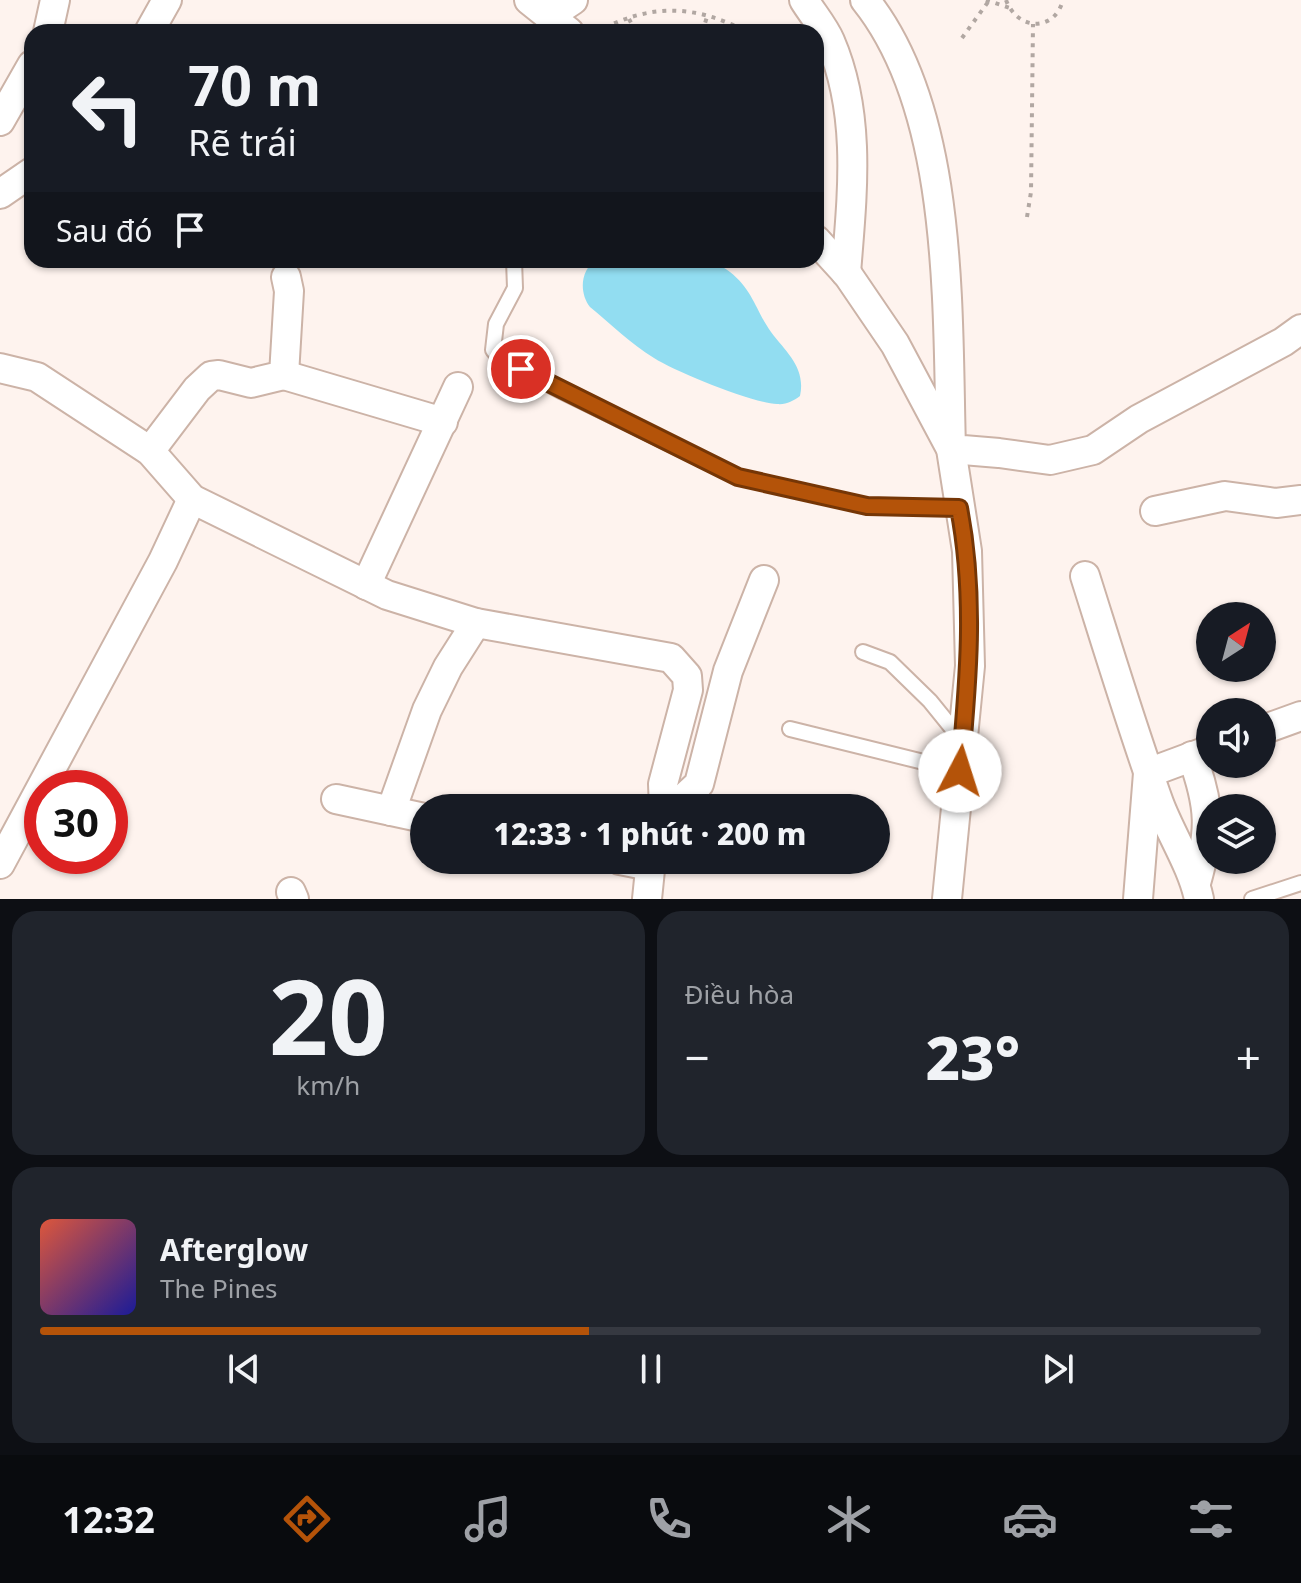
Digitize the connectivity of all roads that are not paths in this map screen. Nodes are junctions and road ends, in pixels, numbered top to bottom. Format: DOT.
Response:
graph roads {
  1 [pos="55,0"];
  2 [pos="167,0"];
  3 [pos="573,0"];
  4 [pos="804,0"];
  5 [pos="865,0"];
  6 [pos="549,16"];
  7 [pos="50,24"];
  8 [pos="154,24"];
  9 [pos="820,24"];
  10 [pos="824,31"];
  11 [pos="24,79"];
  12 [pos="0,121"];
  13 [pos="24,178"];
  14 [pos="0,194"];
  15 [pos="824,249"];
  16 [pos="514,268"];
  17 [pos="846,273"];
  18 [pos="286,277"];
  19 [pos="1301,329"];
  20 [pos="0,368"];
  21 [pos="284,375"];
  22 [pos="458,387"];
  23 [pos="443,422"];
  24 [pos="951,449"];
  25 [pos="150,451"];
  26 [pos="958,496"];
  27 [pos="192,499"];
  28 [pos="1301,500"];
  29 [pos="1155,511"];
  30 [pos="1085,576"];
  31 [pos="764,580"];
  32 [pos="366,585"];
  33 [pos="476,623"];
  34 [pos="863,652"];
  35 [pos="1301,716"];
  36 [pos="1276,725"];
  37 [pos="790,729"];
  38 [pos="963,742"];
  39 [pos="1196,755"];
  40 [pos="960,771"];
  41 [pos="1148,773"];
  42 [pos="1203,778"];
  43 [pos="663,794"];
  44 [pos="688,794"];
  45 [pos="336,799"];
  46 [pos="391,811"];
  47 [pos="410,815"];
  48 [pos="0,864"];
  49 [pos="649,874"];
  50 [pos="1301,883"];
  51 [pos="1197,891"];
  52 [pos="647,899"];
  53 [pos="947,899"];
  54 [pos="1138,899"];
  55 [pos="1252,899"];
  1 -- 7 [label="street"];
  2 -- 8 [label="street"];
  3 -- 6 [label="street"];
  4 -- 9 [label="street"];
  5 -- 24 [label="street"];
  10 -- 17 [label="street"];
  11 -- 12 [label="street"];
  13 -- 14 [label="street"];
  15 -- 17 [label="street"];
  16 -- 26 [label="lane"];
  17 -- 24 [label="street"];
  18 -- 21 [label="street"];
  19 -- 24 [label="street"];
  20 -- 25 [label="street"];
  21 -- 23 [label="street"];
  21 -- 25 [label="street"];
  22 -- 23 [label="street"];
  23 -- 32 [label="street"];
  24 -- 26 [label="street"];
  25 -- 27 [label="street"];
  26 -- 38 [label="street"];
  27 -- 32 [label="street"];
  27 -- 48 [label="street"];
  28 -- 29 [label="street"];
  30 -- 41 [label="street"];
  31 -- 44 [label="street"];
  32 -- 33 [label="street"];
  33 -- 43 [label="street"];
  33 -- 46 [label="street"];
  34 -- 38 [label="lane"];
  35 -- 36 [label="street"];
  37 -- 40 [label="lane"];
  38 -- 40 [label="street"];
  39 -- 41 [label="street"];
  40 -- 53 [label="street"];
  41 -- 51 [label="street"];
  41 -- 54 [label="street"];
  42 -- 51 [label="street"];
  45 -- 46 [label="street"];
  46 -- 47 [label="street"];
  49 -- 52 [label="street"];
  50 -- 55 [label="lane"];
}
